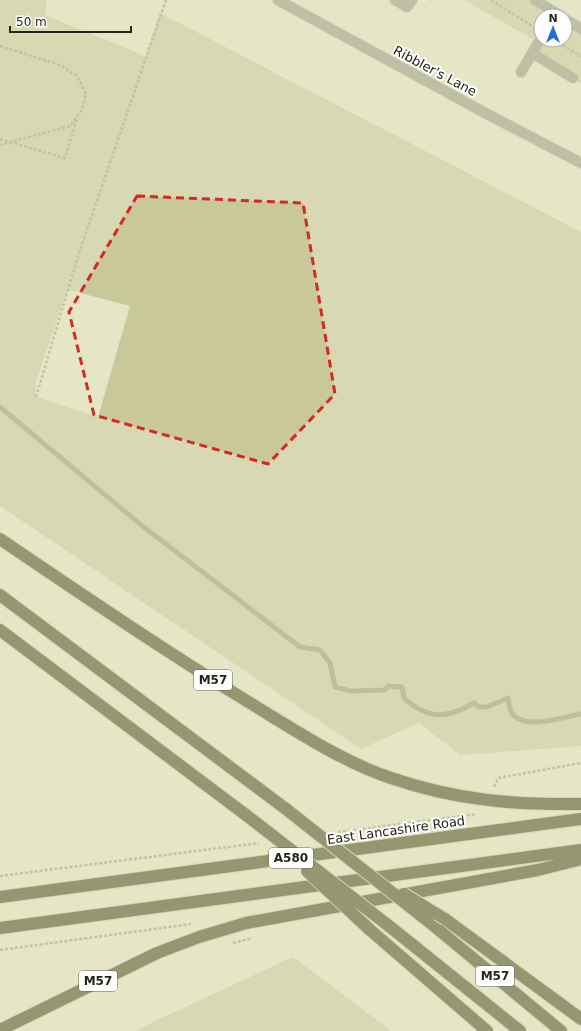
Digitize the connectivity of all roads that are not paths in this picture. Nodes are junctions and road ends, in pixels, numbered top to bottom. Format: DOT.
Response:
graph roads {
  1 [pos="278,0"];
  2 [pos="395,0"];
  3 [pos="412,0"];
  4 [pos="535,0"];
  5 [pos="547,8"];
  6 [pos="535,48"];
  7 [pos="532,53"];
  8 [pos="521,72"];
  9 [pos="572,78"];
  10 [pos="581,163"];
  11 [pos="0,539"];
  12 [pos="0,595"];
  13 [pos="0,630"];
  14 [pos="581,804"];
  15 [pos="246,815"];
  16 [pos="581,819"];
  17 [pos="581,850"];
  18 [pos="581,859"];
  19 [pos="360,868"];
  20 [pos="0,897"];
  21 [pos="0,928"];
  22 [pos="581,1019"];
  23 [pos="0,1030"];
  24 [pos="487,1031"];
  25 [pos="520,1031"];
  26 [pos="561,1031"];
  1 -- 10 [label="street, Ribbler's Lane"];
  2 -- 3 [label="street"];
  4 -- 5 [label="street"];
  6 -- 7 [label="street"];
  7 -- 8 [label="street"];
  7 -- 9 [label="street"];
  11 -- 14 [label="highway, M57"];
  12 -- 19 [label="highway, M57, bridge"];
  13 -- 15 [label="highway, M57"];
  15 -- 24 [label="highway, bridge"];
  15 -- 25 [label="highway, M57, bridge"];
  16 -- 20 [label="highway, East Lancashire Road / A580"];
  17 -- 21 [label="highway, A580"];
  18 -- 23 [label="highway, M57"];
  19 -- 22 [label="highway, bridge"];
  19 -- 26 [label="highway, M57, bridge"];
}
